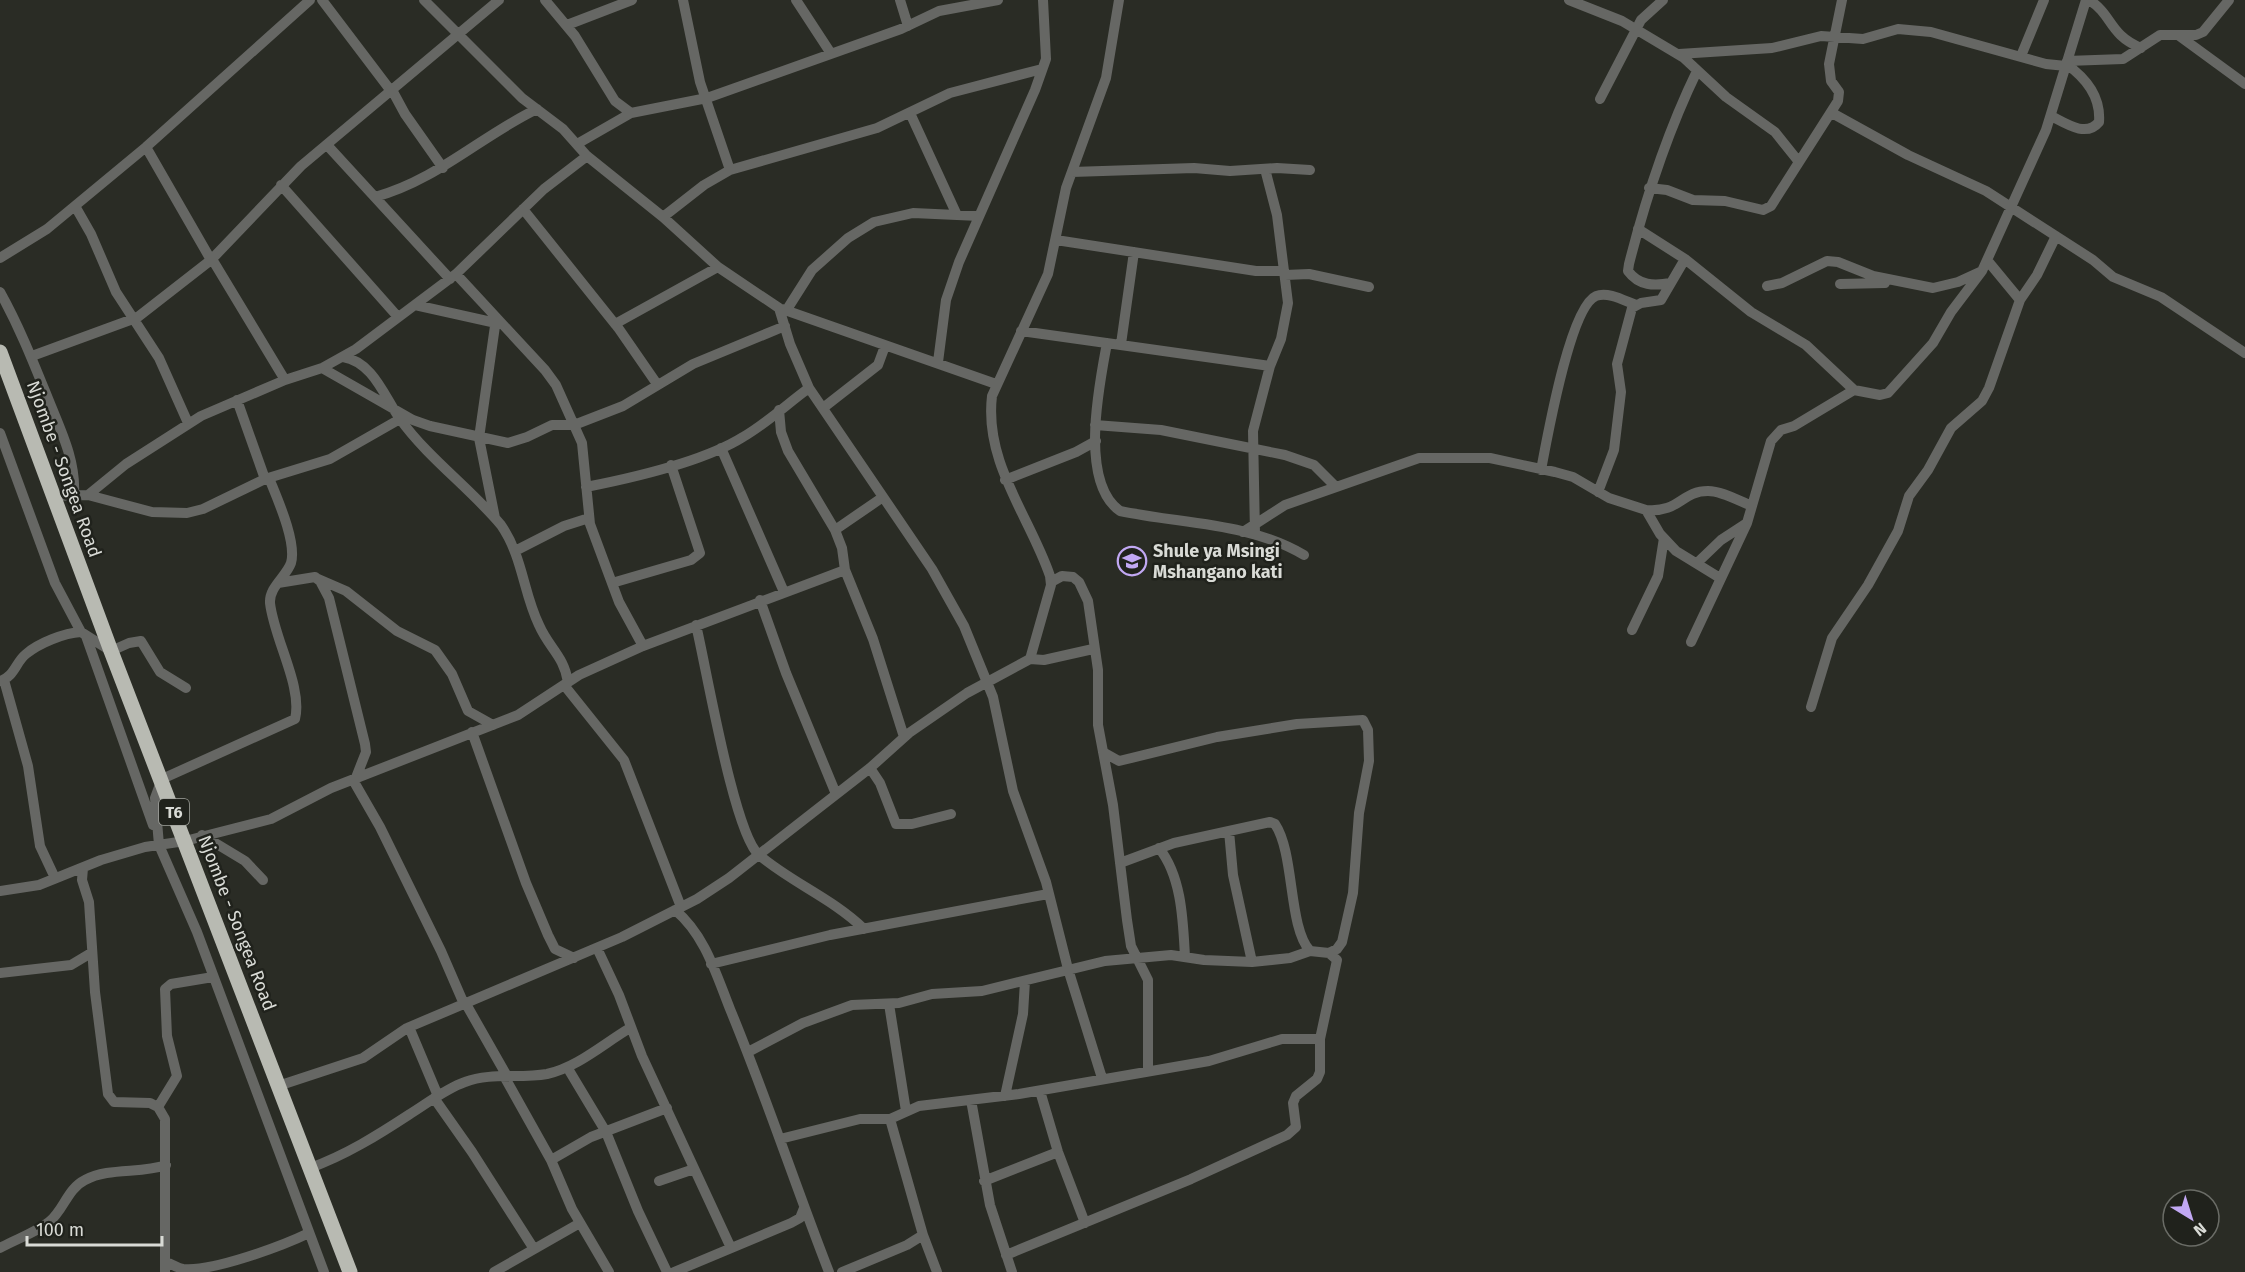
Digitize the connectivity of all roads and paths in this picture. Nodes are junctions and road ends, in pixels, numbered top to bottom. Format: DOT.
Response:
graph roads {
  1 [pos="310,0"];
  2 [pos="322,0"];
  3 [pos="424,0"];
  4 [pos="499,0"];
  5 [pos="545,0"];
  6 [pos="632,0"];
  7 [pos="682,0"];
  8 [pos="796,0"];
  9 [pos="900,0"];
  10 [pos="998,0"];
  11 [pos="1043,0"];
  12 [pos="1119,0"];
  13 [pos="1569,0"];
  14 [pos="1663,0"];
  15 [pos="1842,0"];
  16 [pos="2044,0"];
  17 [pos="2087,0"];
  18 [pos="2229,0"];
  19 [pos="567,25"];
  20 [pos="908,26"];
  21 [pos="1636,29"];
  22 [pos="2175,33"];
  23 [pos="459,35"];
  24 [pos="1836,37"];
  25 [pos="2141,48"];
  26 [pos="830,52"];
  27 [pos="1679,54"];
  28 [pos="2020,56"];
  29 [pos="2066,64"];
  30 [pos="1042,69"];
  31 [pos="1697,71"];
  32 [pos="2245,84"];
  33 [pos="392,90"];
  34 [pos="707,98"];
  35 [pos="1600,99"];
  36 [pos="537,110"];
  37 [pos="631,113"];
  38 [pos="910,113"];
  39 [pos="1832,113"];
  40 [pos="2050,116"];
  41 [pos="577,144"];
  42 [pos="327,145"];
  43 [pos="146,147"];
  44 [pos="587,156"];
  45 [pos="1798,162"];
  46 [pos="443,168"];
  47 [pos="1265,169"];
  48 [pos="730,170"];
  49 [pos="1310,170"];
  50 [pos="1072,172"];
  51 [pos="281,185"];
  52 [pos="1649,188"];
  53 [pos="375,197"];
  54 [pos="75,206"];
  55 [pos="523,208"];
  56 [pos="2011,208"];
  57 [pos="956,213"];
  58 [pos="979,216"];
  59 [pos="663,217"];
  60 [pos="1638,229"];
  61 [pos="2056,236"];
  62 [pos="1056,240"];
  63 [pos="1134,252"];
  64 [pos="0,258"];
  65 [pos="211,259"];
  66 [pos="1684,259"];
  67 [pos="1987,260"];
  68 [pos="718,267"];
  69 [pos="1982,271"];
  70 [pos="1284,273"];
  71 [pos="453,276"];
  72 [pos="1900,280"];
  73 [pos="1671,283"];
  74 [pos="1840,284"];
  75 [pos="1369,286"];
  76 [pos="1767,286"];
  77 [pos="0,292"];
  78 [pos="2020,300"];
  79 [pos="415,305"];
  80 [pos="1636,305"];
  81 [pos="782,309"];
  82 [pos="398,317"];
  83 [pos="133,320"];
  84 [pos="496,321"];
  85 [pos="615,324"];
  86 [pos="785,326"];
  87 [pos="1021,332"];
  88 [pos="1107,343"];
  89 [pos="1121,344"];
  90 [pos="885,346"];
  91 [pos="0,352"];
  92 [pos="2245,353"];
  93 [pos="32,356"];
  94 [pos="343,357"];
  95 [pos="938,363"];
  96 [pos="1269,366"];
  97 [pos="322,368"];
  98 [pos="285,380"];
  99 [pos="657,384"];
  100 [pos="996,384"];
  101 [pos="809,388"];
  102 [pos="1854,390"];
  103 [pos="237,400"];
  104 [pos="823,408"];
  105 [pos="779,410"];
  106 [pos="398,414"];
  107 [pos="189,423"];
  108 [pos="1095,425"];
  109 [pos="574,426"];
  110 [pos="0,432"];
  111 [pos="479,438"];
  112 [pos="1096,441"];
  113 [pos="721,448"];
  114 [pos="1251,449"];
  115 [pos="671,465"];
  116 [pos="1540,470"];
  117 [pos="267,479"];
  118 [pos="1005,480"];
  119 [pos="586,486"];
  120 [pos="1335,486"];
  121 [pos="1598,492"];
  122 [pos="74,494"];
  123 [pos="88,495"];
  124 [pos="53,496"];
  125 [pos="884,496"];
  126 [pos="1752,506"];
  127 [pos="1646,510"];
  128 [pos="495,518"];
  129 [pos="589,518"];
  130 [pos="1747,523"];
  131 [pos="1255,528"];
  132 [pos="835,530"];
  133 [pos="1664,538"];
  134 [pos="515,551"];
  135 [pos="1304,555"];
  136 [pos="1697,563"];
  137 [pos="845,570"];
  138 [pos="315,577"];
  139 [pos="1720,578"];
  140 [pos="1051,582"];
  141 [pos="278,583"];
  142 [pos="612,583"];
  143 [pos="784,592"];
  144 [pos="760,600"];
  145 [pos="696,625"];
  146 [pos="1632,630"];
  147 [pos="83,634"];
  148 [pos="1691,642"];
  149 [pos="643,646"];
  150 [pos="1093,649"];
  151 [pos="111,651"];
  152 [pos="1030,659"];
  153 [pos="2,681"];
  154 [pos="986,681"];
  155 [pos="566,684"];
  156 [pos="186,688"];
  157 [pos="1811,707"];
  158 [pos="493,725"];
  159 [pos="472,732"];
  160 [pos="904,737"];
  161 [pos="1103,752"];
  162 [pos="870,768"];
  163 [pos="162,779"];
  164 [pos="354,780"];
  165 [pos="836,794"];
  166 [pos="170,801"];
  167 [pos="951,814"];
  168 [pos="1229,831"];
  169 [pos="157,835"];
  170 [pos="202,835"];
  171 [pos="185,841"];
  172 [pos="1159,848"];
  173 [pos="757,854"];
  174 [pos="1120,863"];
  175 [pos="82,868"];
  176 [pos="55,878"];
  177 [pos="263,880"];
  178 [pos="0,891"];
  179 [pos="1048,894"];
  180 [pos="678,909"];
  181 [pos="864,929"];
  182 [pos="553,945"];
  183 [pos="597,948"];
  184 [pos="1310,951"];
  185 [pos="91,953"];
  186 [pos="1329,953"];
  187 [pos="1185,957"];
  188 [pos="574,958"];
  189 [pos="1138,959"];
  190 [pos="1252,962"];
  191 [pos="711,964"];
  192 [pos="551,968"];
  193 [pos="1068,969"];
  194 [pos="0,973"];
  195 [pos="213,977"];
  196 [pos="1025,981"];
  197 [pos="465,1004"];
  198 [pos="889,1004"];
  199 [pos="409,1027"];
  200 [pos="630,1028"];
  201 [pos="1320,1039"];
  202 [pos="748,1052"];
  203 [pos="567,1067"];
  204 [pos="1148,1070"];
  205 [pos="506,1076"];
  206 [pos="1102,1078"];
  207 [pos="278,1086"];
  208 [pos="1040,1091"];
  209 [pos="1005,1096"];
  210 [pos="436,1097"];
  211 [pos="971,1100"];
  212 [pos="158,1107"];
  213 [pos="667,1108"];
  214 [pos="906,1111"];
  215 [pos="890,1119"];
  216 [pos="606,1132"];
  217 [pos="780,1139"];
  218 [pos="1058,1152"];
  219 [pos="551,1160"];
  220 [pos="166,1165"];
  221 [pos="310,1168"];
  222 [pos="694,1169"];
  223 [pos="659,1181"];
  224 [pos="984,1181"];
  225 [pos="804,1208"];
  226 [pos="580,1223"];
  227 [pos="1085,1224"];
  228 [pos="309,1233"];
  229 [pos="923,1235"];
  230 [pos="0,1248"];
  231 [pos="731,1248"];
  232 [pos="534,1249"];
  233 [pos="1006,1255"];
  234 [pos="166,1267"];
  235 [pos="225,1267"];
  236 [pos="324,1272"];
  237 [pos="350,1272"];
  238 [pos="494,1272"];
  239 [pos="609,1272"];
  240 [pos="667,1272"];
  241 [pos="674,1272"];
  242 [pos="829,1272"];
  243 [pos="842,1272"];
  244 [pos="937,1272"];
  245 [pos="1012,1272"];
  1 -- 43 [label="street"];
  2 -- 33 [label="street"];
  3 -- 23 [label="street"];
  4 -- 23 [label="street"];
  5 -- 19 [label="street"];
  6 -- 19 [label="street"];
  7 -- 34 [label="street"];
  8 -- 26 [label="street"];
  9 -- 20 [label="street"];
  10 -- 20 [label="street"];
  11 -- 30 [label="street"];
  12 -- 50 [label="street"];
  13 -- 21 [label="street"];
  14 -- 21 [label="street"];
  15 -- 24 [label="street"];
  16 -- 28 [label="street"];
  17 -- 25 [label="street"];
  17 -- 29 [label="street"];
  18 -- 22 [label="street"];
  19 -- 37 [label="street"];
  20 -- 26 [label="street"];
  21 -- 27 [label="street"];
  21 -- 35 [label="street"];
  22 -- 25 [label="street"];
  22 -- 32 [label="street"];
  23 -- 33 [label="street"];
  23 -- 36 [label="street"];
  24 -- 27 [label="street"];
  24 -- 28 [label="street"];
  24 -- 39 [label="street"];
  25 -- 29 [label="street"];
  26 -- 34 [label="street"];
  27 -- 31 [label="street"];
  28 -- 29 [label="street"];
  29 -- 40 [label="street"];
  29 -- 40 [label="street"];
  30 -- 38 [label="street"];
  30 -- 58 [label="street"];
  31 -- 45 [label="street"];
  31 -- 52 [label="street"];
  33 -- 42 [label="street"];
  33 -- 46 [label="street"];
  34 -- 37 [label="street"];
  34 -- 48 [label="street"];
  36 -- 41 [label="street"];
  36 -- 46 [label="street"];
  37 -- 41 [label="street"];
  38 -- 48 [label="street"];
  38 -- 57 [label="street"];
  39 -- 45 [label="street"];
  39 -- 56 [label="street"];
  40 -- 56 [label="street"];
  41 -- 44 [label="street"];
  42 -- 51 [label="street"];
  42 -- 53 [label="street"];
  43 -- 54 [label="street"];
  43 -- 65 [label="street"];
  44 -- 55 [label="street"];
  44 -- 59 [label="street"];
  45 -- 52 [label="street"];
  46 -- 53 [label="street"];
  47 -- 49 [label="street"];
  47 -- 50 [label="street"];
  47 -- 70 [label="street"];
  48 -- 59 [label="street"];
  50 -- 62 [label="street"];
  51 -- 65 [label="street"];
  51 -- 82 [label="street"];
  52 -- 60 [label="street"];
  53 -- 71 [label="street"];
  54 -- 64 [label="street"];
  54 -- 83 [label="street"];
  55 -- 71 [label="street"];
  55 -- 85 [label="street"];
  56 -- 61 [label="street"];
  56 -- 67 [label="street"];
  57 -- 58 [label="street"];
  57 -- 81 [label="street"];
  58 -- 95 [label="street"];
  59 -- 68 [label="street"];
  60 -- 66 [label="street"];
  60 -- 73 [label="street"];
  61 -- 78 [label="street"];
  61 -- 92 [label="street"];
  62 -- 63 [label="street"];
  62 -- 87 [label="street"];
  63 -- 70 [label="street"];
  63 -- 89 [label="street"];
  65 -- 83 [label="street"];
  65 -- 98 [label="street"];
  66 -- 73 [label="street"];
  66 -- 102 [label="street"];
  67 -- 69 [label="street"];
  67 -- 78 [label="street"];
  68 -- 81 [label="street"];
  68 -- 85 [label="street"];
  69 -- 72 [label="street"];
  69 -- 102 [label="street"];
  70 -- 75 [label="street"];
  70 -- 96 [label="street"];
  71 -- 79 [label="street"];
  71 -- 84 [label="street"];
  72 -- 74 [label="street"];
  72 -- 76 [label="street"];
  73 -- 80 [label="street"];
  77 -- 93 [label="street"];
  78 -- 157 [label="street"];
  79 -- 82 [label="street"];
  79 -- 84 [label="street"];
  80 -- 116 [label="street"];
  80 -- 121 [label="street"];
  81 -- 86 [label="street"];
  81 -- 90 [label="street"];
  82 -- 94 [label="street"];
  83 -- 93 [label="street"];
  83 -- 107 [label="street"];
  84 -- 109 [label="street"];
  84 -- 111 [label="street"];
  85 -- 99 [label="street"];
  86 -- 99 [label="street"];
  86 -- 101 [label="street"];
  87 -- 88 [label="street"];
  87 -- 100 [label="street"];
  88 -- 89 [label="street"];
  88 -- 108 [label="street"];
  89 -- 96 [label="street"];
  90 -- 95 [label="street"];
  90 -- 104 [label="street"];
  91 -- 124 [label="highway, Njombe - Songea Road / T6"];
  93 -- 122 [label="street"];
  94 -- 97 [label="street"];
  94 -- 106 [label="street"];
  95 -- 100 [label="street"];
  96 -- 114 [label="street"];
  97 -- 98 [label="street"];
  97 -- 106 [label="street"];
  98 -- 103 [label="street"];
  99 -- 109 [label="street"];
  100 -- 118 [label="street"];
  101 -- 104 [label="street"];
  101 -- 105 [label="street"];
  102 -- 126 [label="street"];
  103 -- 107 [label="street"];
  103 -- 117 [label="street"];
  104 -- 125 [label="street"];
  105 -- 113 [label="street"];
  105 -- 132 [label="street"];
  106 -- 111 [label="street"];
  106 -- 117 [label="street"];
  106 -- 128 [label="street"];
  107 -- 123 [label="street"];
  108 -- 112 [label="street"];
  108 -- 114 [label="street"];
  109 -- 111 [label="street"];
  109 -- 119 [label="street"];
  110 -- 147 [label="street"];
  111 -- 128 [label="street"];
  112 -- 118 [label="street"];
  112 -- 131 [label="street"];
  113 -- 115 [label="street"];
  113 -- 143 [label="street"];
  114 -- 120 [label="street"];
  114 -- 131 [label="street"];
  115 -- 119 [label="street"];
  115 -- 142 [label="street"];
  116 -- 120 [label="street"];
  116 -- 121 [label="street"];
  117 -- 123 [label="street"];
  117 -- 141 [label="street"];
  118 -- 140 [label="street"];
  119 -- 129 [label="street"];
  120 -- 131 [label="street"];
  121 -- 127 [label="street"];
  122 -- 123 [label="street"];
  122 -- 124 [label="street"];
  124 -- 151 [label="highway, Njombe - Songea Road / T6"];
  125 -- 132 [label="street"];
  125 -- 154 [label="street"];
  126 -- 127 [label="street"];
  126 -- 130 [label="street"];
  127 -- 133 [label="street"];
  128 -- 134 [label="street"];
  129 -- 134 [label="street"];
  129 -- 142 [label="street"];
  130 -- 136 [label="street"];
  130 -- 139 [label="street"];
  131 -- 135 [label="street"];
  132 -- 137 [label="street"];
  133 -- 136 [label="street"];
  133 -- 146 [label="street"];
  134 -- 155 [label="street"];
  136 -- 139 [label="street"];
  137 -- 143 [label="street"];
  137 -- 160 [label="street"];
  138 -- 141 [label="street"];
  138 -- 158 [label="street"];
  138 -- 164 [label="street"];
  139 -- 148 [label="street"];
  140 -- 150 [label="street"];
  140 -- 152 [label="street"];
  141 -- 163 [label="street"];
  142 -- 149 [label="street"];
  143 -- 144 [label="street"];
  144 -- 145 [label="street"];
  144 -- 165 [label="street"];
  145 -- 149 [label="street"];
  145 -- 173 [label="street"];
  147 -- 151 [label="street"];
  147 -- 153 [label="street"];
  147 -- 169 [label="street"];
  149 -- 155 [label="street"];
  150 -- 152 [label="street"];
  150 -- 161 [label="street"];
  151 -- 156 [label="street"];
  151 -- 163 [label="highway, Njombe - Songea Road / T6"];
  152 -- 154 [label="street"];
  153 -- 176 [label="street"];
  154 -- 160 [label="street"];
  154 -- 179 [label="street"];
  155 -- 158 [label="street"];
  155 -- 180 [label="street"];
  158 -- 159 [label="street"];
  159 -- 164 [label="street"];
  159 -- 182 [label="street"];
  160 -- 162 [label="street"];
  161 -- 174 [label="street"];
  161 -- 186 [label="street"];
  162 -- 165 [label="street"];
  162 -- 167 [label="street"];
  163 -- 166 [label="highway, Njombe - Songea Road / T6"];
  163 -- 169 [label="street"];
  164 -- 170 [label="street"];
  164 -- 197 [label="street"];
  165 -- 173 [label="street"];
  166 -- 169 [label="street"];
  166 -- 171 [label="highway, Njombe - Songea Road / T6"];
  168 -- 172 [label="street"];
  168 -- 184 [label="street"];
  168 -- 190 [label="street"];
  169 -- 171 [label="street"];
  169 -- 175 [label="street"];
  169 -- 195 [label="street"];
  170 -- 171 [label="street"];
  170 -- 177 [label="street"];
  171 -- 207 [label="highway, Njombe - Songea Road / T6"];
  172 -- 174 [label="street"];
  172 -- 187 [label="street"];
  173 -- 180 [label="street"];
  173 -- 181 [label="street"];
  174 -- 189 [label="street"];
  175 -- 176 [label="street"];
  175 -- 185 [label="street"];
  176 -- 178 [label="street"];
  179 -- 181 [label="street"];
  179 -- 193 [label="street"];
  180 -- 183 [label="street"];
  180 -- 191 [label="street"];
  181 -- 191 [label="street"];
  182 -- 188 [label="street"];
  182 -- 192 [label="street"];
  183 -- 188 [label="street"];
  183 -- 200 [label="street"];
  184 -- 186 [label="street"];
  184 -- 190 [label="street"];
  185 -- 194 [label="street"];
  185 -- 212 [label="street"];
  186 -- 201 [label="street"];
  187 -- 189 [label="street"];
  187 -- 190 [label="street"];
  188 -- 192 [label="street"];
  189 -- 193 [label="street"];
  189 -- 204 [label="street"];
  191 -- 202 [label="street"];
  192 -- 197 [label="street"];
  193 -- 196 [label="street"];
  193 -- 206 [label="street"];
  195 -- 212 [label="street"];
  195 -- 228 [label="street"];
  196 -- 198 [label="street"];
  196 -- 209 [label="street"];
  197 -- 199 [label="street"];
  197 -- 205 [label="street"];
  198 -- 202 [label="street"];
  198 -- 214 [label="street"];
  199 -- 207 [label="street"];
  199 -- 210 [label="street"];
  200 -- 203 [label="street"];
  200 -- 213 [label="street"];
  201 -- 204 [label="street"];
  201 -- 227 [label="street"];
  202 -- 217 [label="street"];
  203 -- 205 [label="street"];
  203 -- 216 [label="street"];
  204 -- 206 [label="street"];
  205 -- 210 [label="street"];
  205 -- 219 [label="street"];
  206 -- 208 [label="street"];
  207 -- 221 [label="highway, Njombe - Songea Road / T6"];
  208 -- 209 [label="street"];
  208 -- 218 [label="street"];
  209 -- 211 [label="street"];
  210 -- 221 [label="street"];
  210 -- 232 [label="street"];
  211 -- 214 [label="street"];
  211 -- 224 [label="street"];
  212 -- 220 [label="street"];
  213 -- 216 [label="street"];
  213 -- 222 [label="street"];
  214 -- 215 [label="street"];
  215 -- 217 [label="street"];
  215 -- 229 [label="street"];
  216 -- 219 [label="street"];
  216 -- 240 [label="street"];
  217 -- 225 [label="street"];
  218 -- 224 [label="street"];
  218 -- 227 [label="street"];
  219 -- 226 [label="street"];
  220 -- 230 [label="street"];
  220 -- 234 [label="street"];
  221 -- 237 [label="highway, Njombe - Songea Road / T6"];
  222 -- 223 [label="street"];
  222 -- 231 [label="street"];
  224 -- 233 [label="street"];
  225 -- 231 [label="street"];
  225 -- 242 [label="street"];
  226 -- 232 [label="street"];
  226 -- 239 [label="street"];
  227 -- 233 [label="street"];
  228 -- 235 [label="street"];
  228 -- 236 [label="street"];
  229 -- 243 [label="street"];
  229 -- 244 [label="street"];
  231 -- 241 [label="street"];
  232 -- 238 [label="street"];
  233 -- 245 [label="street"];
  234 -- 235 [label="street"];
}
